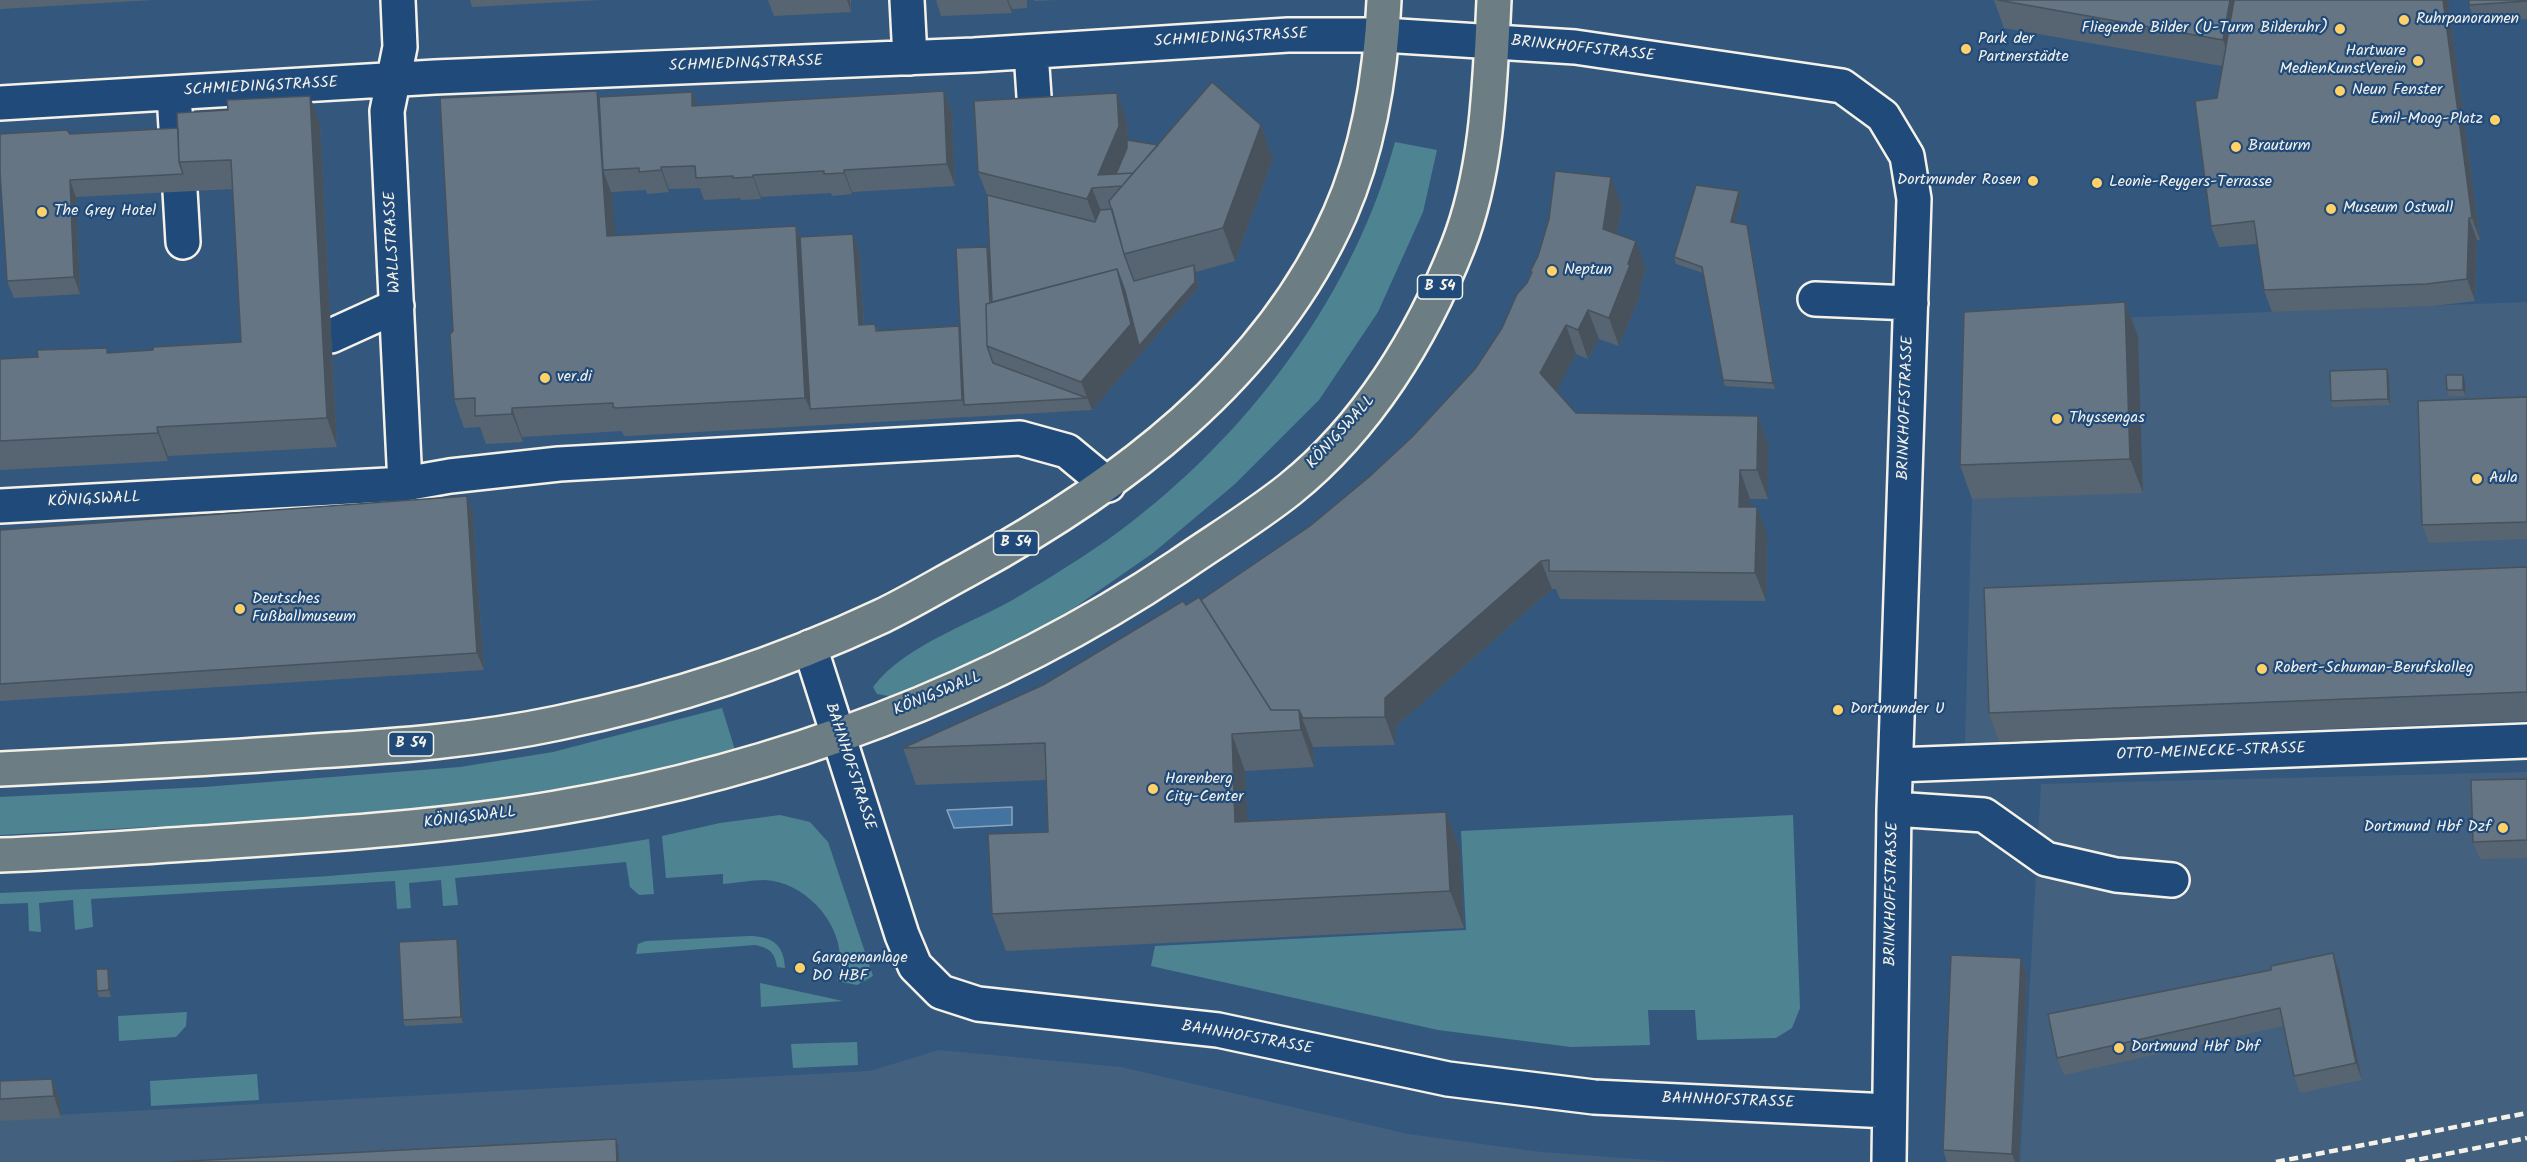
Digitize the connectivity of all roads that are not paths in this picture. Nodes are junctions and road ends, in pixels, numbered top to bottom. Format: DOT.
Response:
graph roads {
  1 [pos="398,0"];
  2 [pos="907,0"];
  3 [pos="1384,0"];
  4 [pos="1494,0"];
  5 [pos="1383,35"];
  6 [pos="1492,40"];
  7 [pos="1031,52"];
  8 [pos="910,58"];
  9 [pos="393,80"];
  10 [pos="185,93"];
  11 [pos="0,103"];
  12 [pos="1036,126"];
  13 [pos="188,143"];
  14 [pos="180,191"];
  15 [pos="183,242"];
  16 [pos="1815,299"];
  17 [pos="1911,303"];
  18 [pos="397,306"];
  19 [pos="331,336"];
  20 [pos="405,484"];
  21 [pos="1108,485"];
  22 [pos="0,507"];
  23 [pos="810,647"];
  24 [pos="840,735"];
  25 [pos="2527,741"];
  26 [pos="1896,765"];
  27 [pos="0,769"];
  28 [pos="1894,809"];
  29 [pos="0,855"];
  30 [pos="2172,880"];
  31 [pos="1889,1111"];
  32 [pos="1889,1162"];
  1 -- 9 [label="street, WALLSTRASSE"];
  2 -- 8 [label="street"];
  3 -- 5 [label="main road, B 54"];
  4 -- 6 [label="main road, KÖNIGSWALL / B 54"];
  5 -- 6 [label="street, SCHMIEDINGSTRASSE"];
  5 -- 7 [label="street, SCHMIEDINGSTRASSE"];
  5 -- 21 [label="main road, B 54"];
  6 -- 17 [label="street, BRINKHOFFSTRASSE"];
  6 -- 24 [label="main road, KÖNIGSWALL / B 54"];
  7 -- 8 [label="street, SCHMIEDINGSTRASSE"];
  7 -- 12 [label="street"];
  8 -- 9 [label="street, SCHMIEDINGSTRASSE"];
  9 -- 10 [label="street, SCHMIEDINGSTRASSE"];
  9 -- 18 [label="street, WALLSTRASSE"];
  10 -- 11 [label="street, SCHMIEDINGSTRASSE"];
  10 -- 13 [label="street"];
  14 -- 15 [label="street"];
  16 -- 17 [label="street"];
  17 -- 26 [label="street, BRINKHOFFSTRASSE"];
  18 -- 19 [label="street"];
  18 -- 20 [label="street, WALLSTRASSE"];
  20 -- 21 [label="street, KÖNIGSWALL"];
  20 -- 22 [label="street, KÖNIGSWALL"];
  21 -- 23 [label="main road, B 54"];
  23 -- 24 [label="street, BAHNHOFSTRASSE"];
  23 -- 27 [label="main road, B 54"];
  24 -- 29 [label="main road, KÖNIGSWALL / B 54"];
  24 -- 31 [label="street, BAHNHOFSTRASSE"];
  25 -- 26 [label="street, OTTO-MEINECKE-STRASSE"];
  26 -- 28 [label="street, BRINKHOFFSTRASSE"];
  28 -- 30 [label="street"];
  28 -- 31 [label="street, BRINKHOFFSTRASSE"];
  31 -- 32 [label="street, BRINKHOFFSTRASSE"];
}
